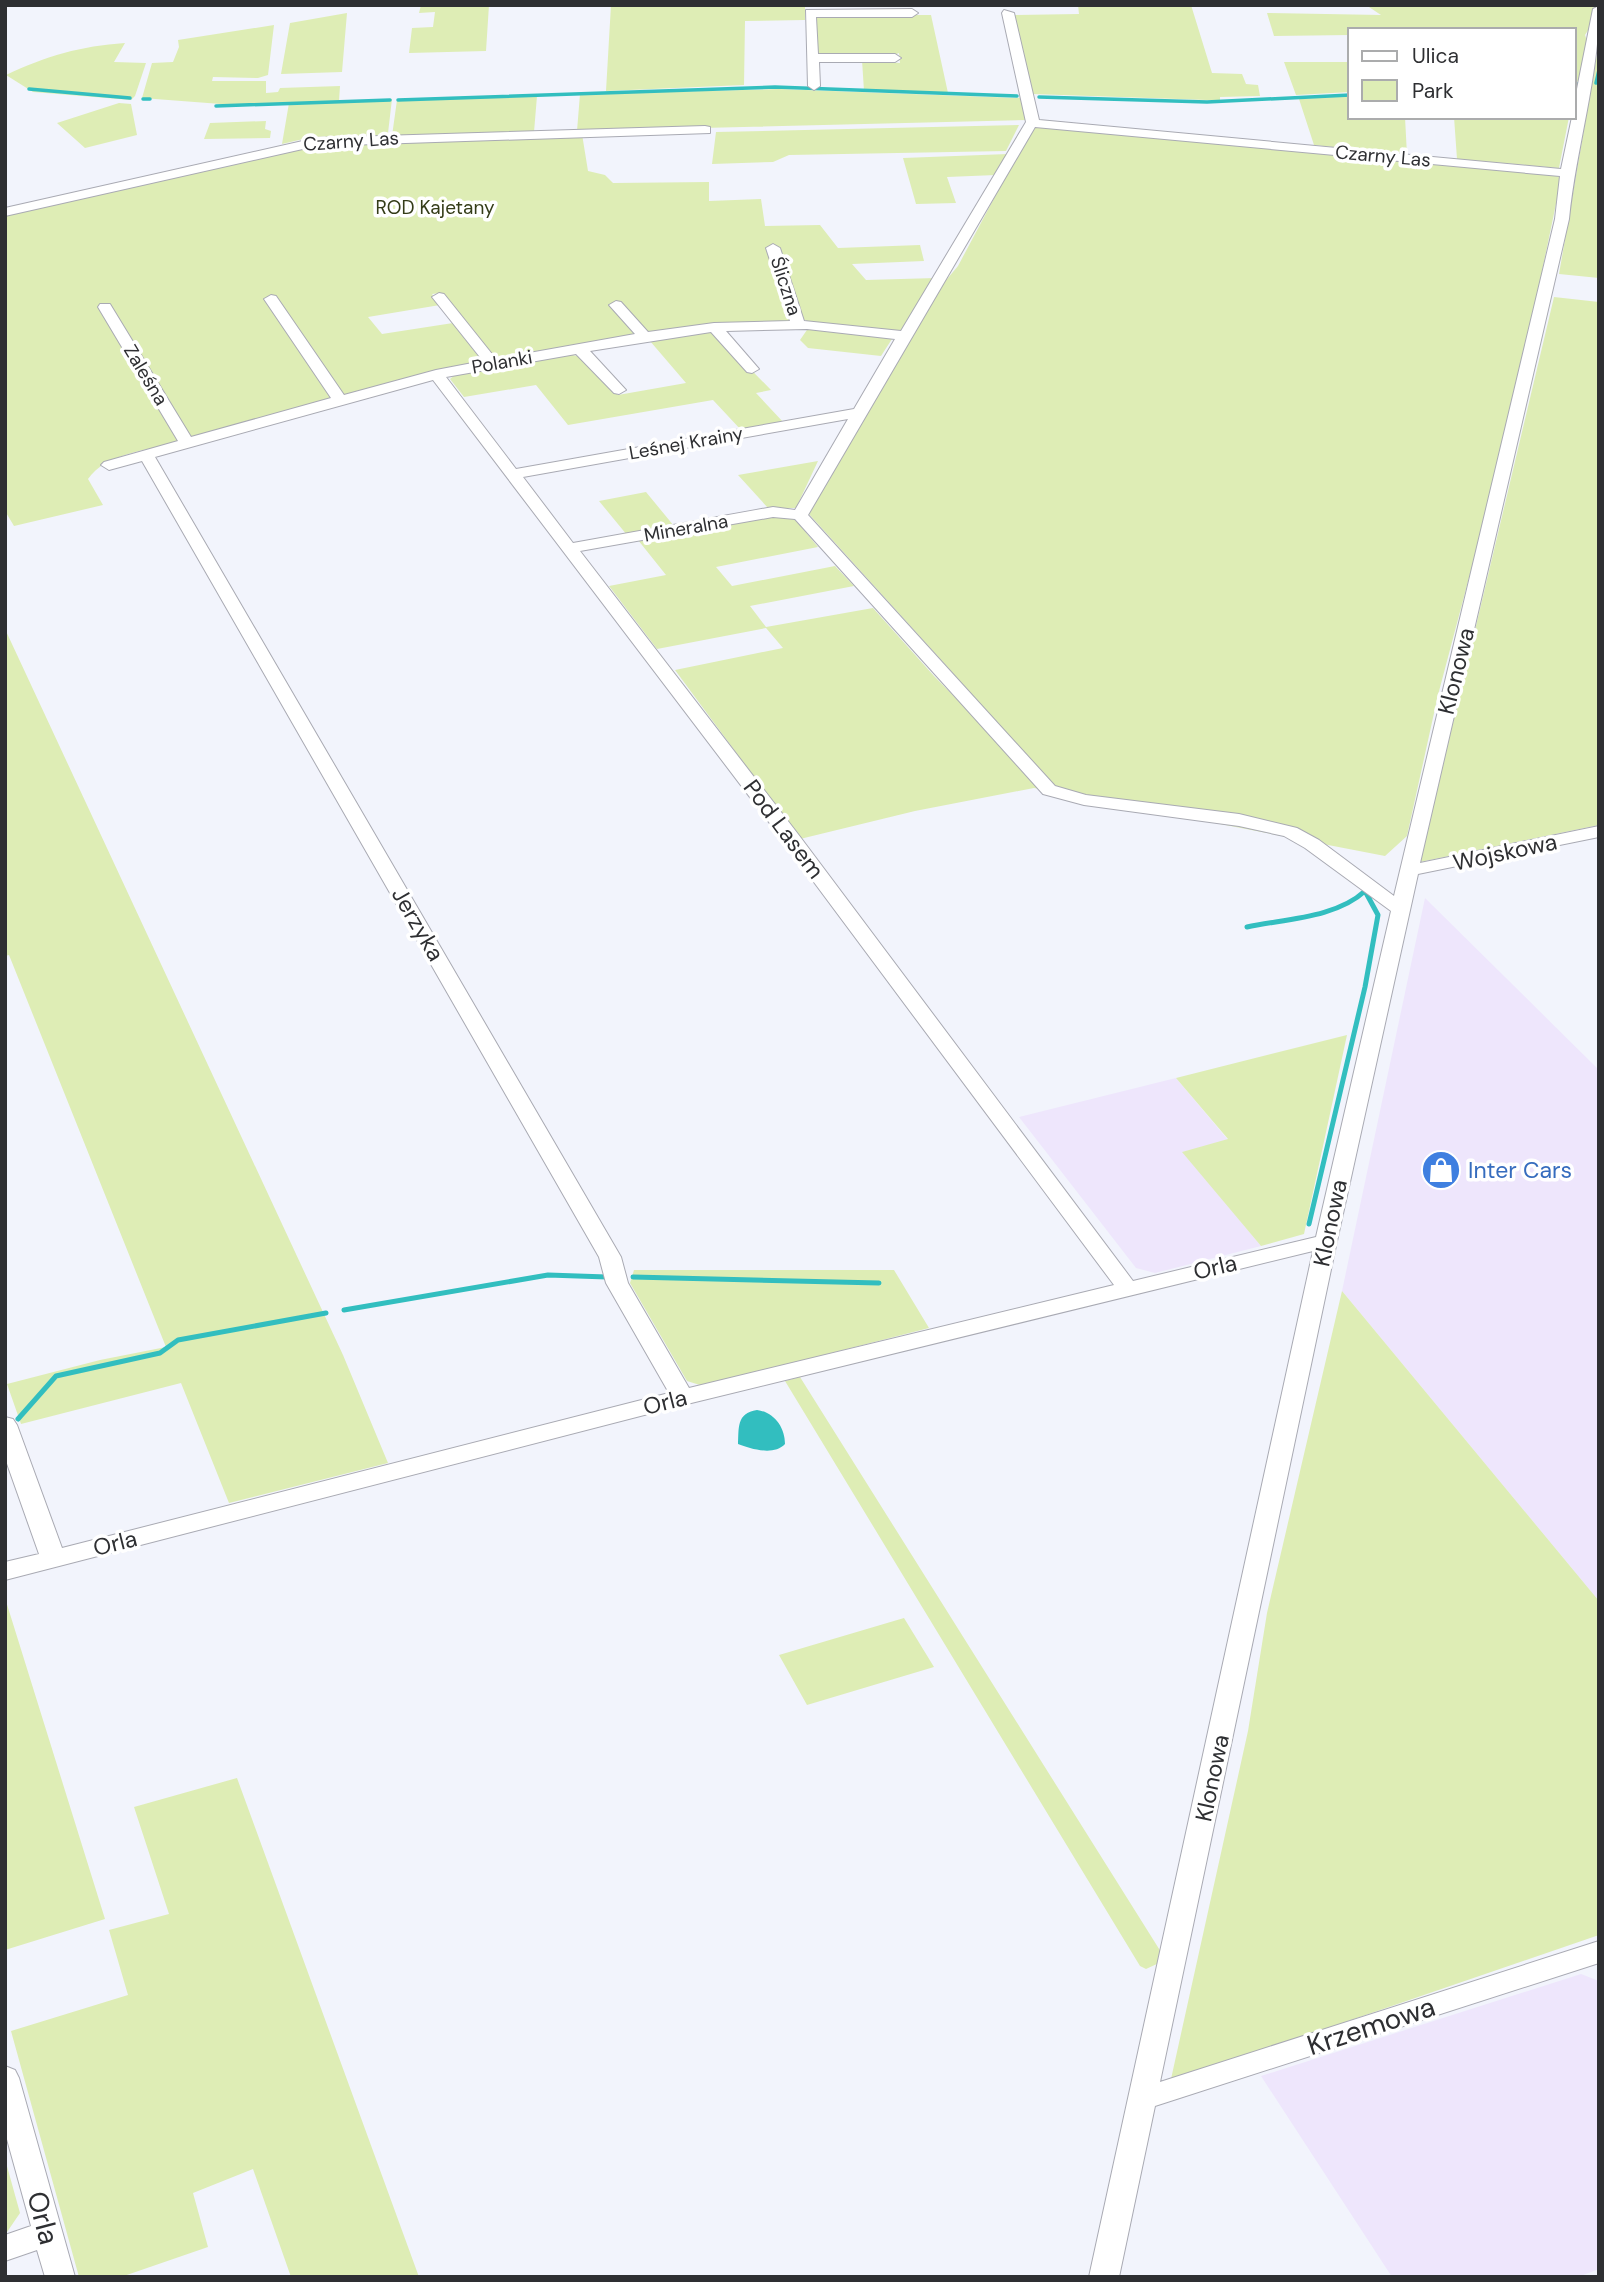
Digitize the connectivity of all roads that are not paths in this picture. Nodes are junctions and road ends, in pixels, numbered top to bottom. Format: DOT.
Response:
graph roads {
  1 [pos="810,9"];
  2 [pos="1599,9"];
  3 [pos="912,13"];
  4 [pos="1008,13"];
  5 [pos="814,58"];
  6 [pos="895,58"];
  7 [pos="814,86"];
  8 [pos="1033,123"];
  9 [pos="705,130"];
  10 [pos="1567,173"];
  11 [pos="5,212"];
  12 [pos="773,248"];
  13 [pos="439,297"];
  14 [pos="271,299"];
  15 [pos="616,305"];
  16 [pos="105,307"];
  17 [pos="798,325"];
  18 [pos="714,327"];
  19 [pos="904,336"];
  20 [pos="645,337"];
  21 [pos="580,349"];
  22 [pos="492,363"];
  23 [pos="752,369"];
  24 [pos="436,374"];
  25 [pos="619,390"];
  26 [pos="340,400"];
  27 [pos="860,412"];
  28 [pos="186,442"];
  29 [pos="146,454"];
  30 [pos="109,465"];
  31 [pos="513,474"];
  32 [pos="800,515"];
  33 [pos="571,548"];
  34 [pos="1599,831"];
  35 [pos="1410,869"];
  36 [pos="1401,910"];
  37 [pos="1326,1241"];
  38 [pos="1127,1288"];
  39 [pos="682,1398"];
  40 [pos="5,1425"];
  41 [pos="53,1558"];
  42 [pos="5,1571"];
  43 [pos="1599,1952"];
  44 [pos="5,2078"];
  45 [pos="1143,2095"];
  46 [pos="47,2233"];
  47 [pos="5,2248"];
  48 [pos="60,2277"];
  49 [pos="1104,2277"];
  1 -- 3 [label="street"];
  1 -- 5 [label="street"];
  2 -- 10 [label="street"];
  4 -- 8 [label="street"];
  5 -- 6 [label="street"];
  5 -- 7 [label="street"];
  8 -- 10 [label="street, Czarny Las"];
  8 -- 19 [label="street"];
  9 -- 11 [label="street, Czarny Las"];
  10 -- 35 [label="street, Klonowa"];
  12 -- 17 [label="street, Śliczna"];
  13 -- 22 [label="street"];
  14 -- 26 [label="street"];
  15 -- 20 [label="street"];
  16 -- 28 [label="street, Zaleśna"];
  17 -- 18 [label="street, Polanki"];
  17 -- 19 [label="street, Polanki"];
  18 -- 20 [label="street, Polanki"];
  18 -- 23 [label="street"];
  19 -- 27 [label="street"];
  20 -- 21 [label="street, Polanki"];
  21 -- 22 [label="street, Polanki"];
  21 -- 25 [label="street"];
  22 -- 24 [label="street, Polanki"];
  24 -- 26 [label="street, Polanki"];
  24 -- 31 [label="street, Pod Lasem"];
  26 -- 28 [label="street, Polanki"];
  27 -- 31 [label="street, Leśnej Krainy"];
  27 -- 32 [label="street"];
  28 -- 29 [label="street, Polanki"];
  29 -- 30 [label="street, Polanki"];
  29 -- 39 [label="street, Jerzyka"];
  31 -- 33 [label="street, Pod Lasem"];
  32 -- 33 [label="street, Mineralna"];
  32 -- 36 [label="street"];
  33 -- 38 [label="street, Pod Lasem"];
  34 -- 35 [label="street, Wojskowa"];
  35 -- 36 [label="street, Klonowa"];
  36 -- 37 [label="street, Klonowa"];
  37 -- 38 [label="street, Orla"];
  37 -- 45 [label="street, Klonowa"];
  38 -- 39 [label="street, Orla"];
  39 -- 41 [label="street, Orla"];
  40 -- 41 [label="street"];
  41 -- 42 [label="street, Orla"];
  43 -- 45 [label="street, Krzemowa"];
  44 -- 46 [label="street, Orla"];
  45 -- 49 [label="street, Klonowa"];
  46 -- 47 [label="street"];
  46 -- 48 [label="street, Orla"];
}
